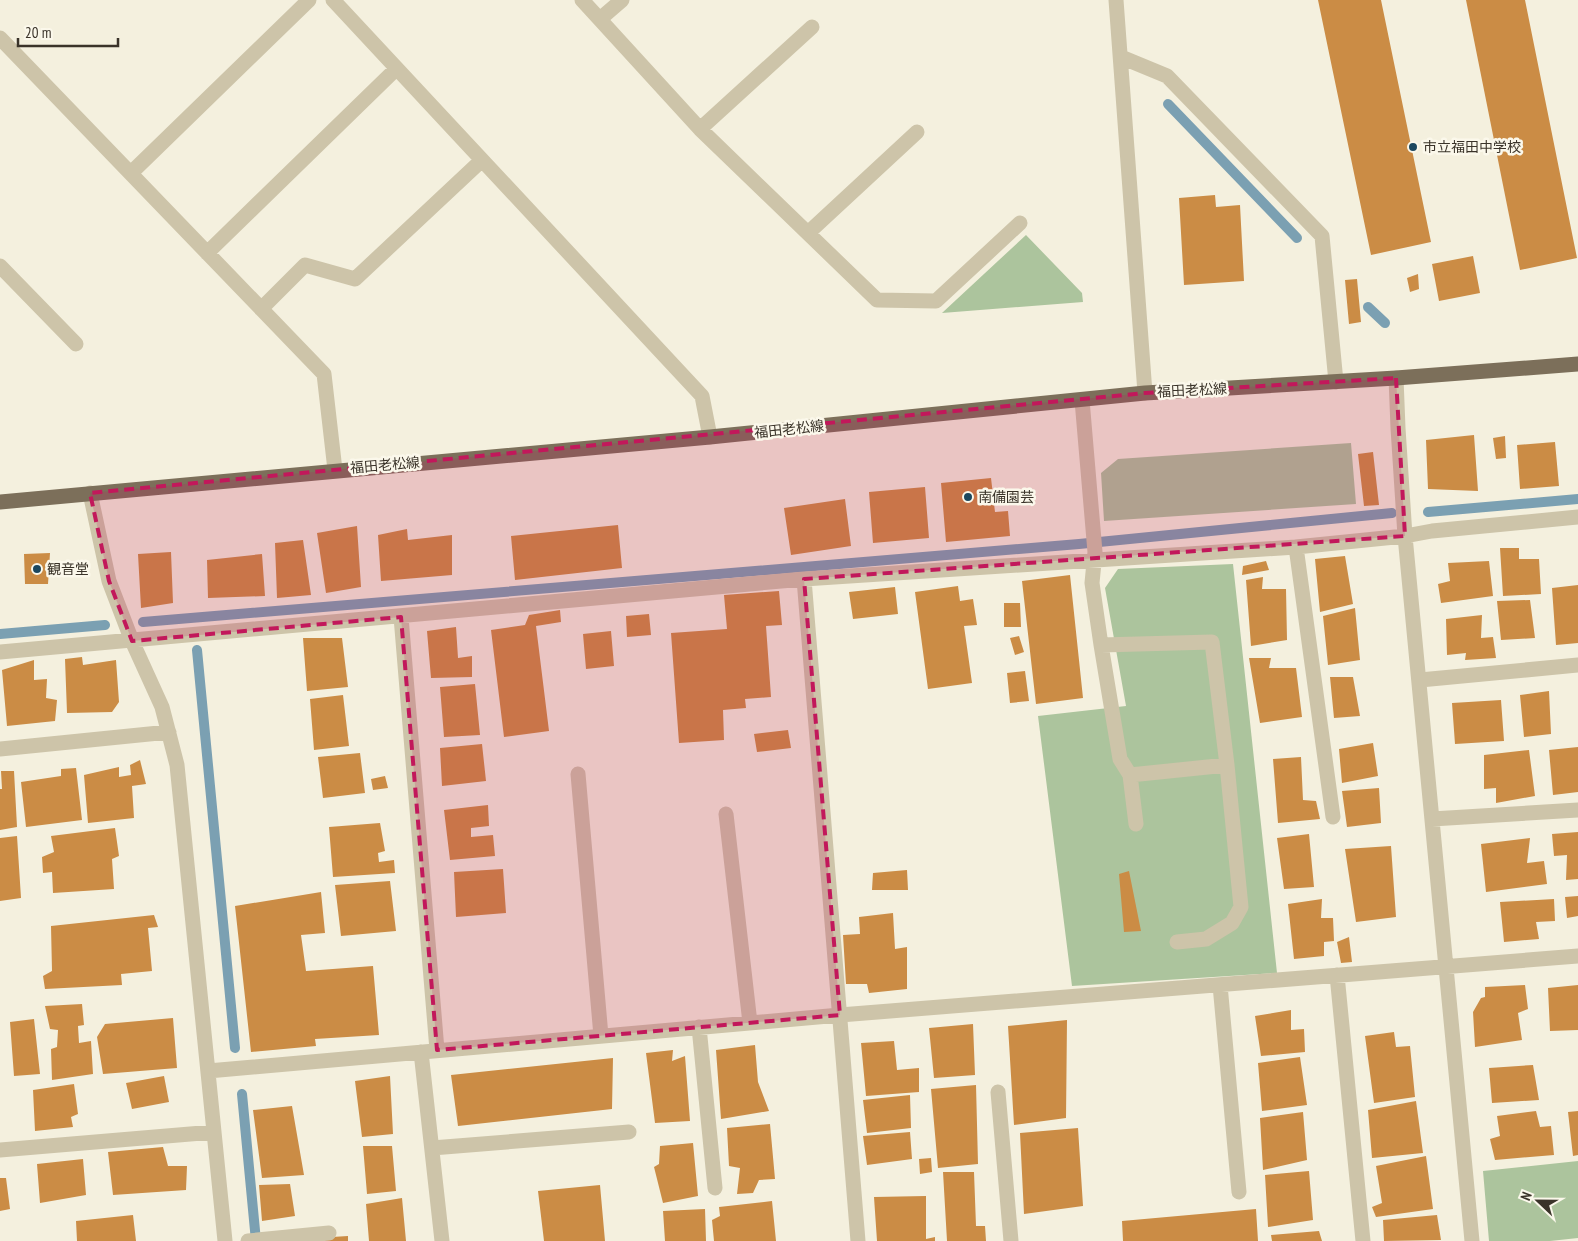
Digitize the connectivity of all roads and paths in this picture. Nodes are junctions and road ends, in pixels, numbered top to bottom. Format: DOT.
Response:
graph roads {
  1 [pos="309,0"];
  2 [pos="333,0"];
  3 [pos="582,0"];
  4 [pos="622,0"];
  5 [pos="1115,1"];
  6 [pos="600,19"];
  7 [pos="812,27"];
  8 [pos="0,38"];
  9 [pos="1121,56"];
  10 [pos="396,69"];
  11 [pos="700,129"];
  12 [pos="917,132"];
  13 [pos="482,160"];
  14 [pos="130,173"];
  15 [pos="1020,224"];
  16 [pos="808,233"];
  17 [pos="207,253"];
  18 [pos="0,266"];
  19 [pos="261,309"];
  20 [pos="76,344"];
  21 [pos="1578,364"];
  22 [pos="1396,378"];
  23 [pos="1336,382"];
  24 [pos="1145,393"];
  25 [pos="1082,400"];
  26 [pos="710,437"];
  27 [pos="335,470"];
  28 [pos="90,493"];
  29 [pos="0,500"];
  30 [pos="1578,517"];
  31 [pos="1405,536"];
  32 [pos="1296,547"];
  33 [pos="1094,556"];
  34 [pos="804,580"];
  35 [pos="401,617"];
  36 [pos="132,641"];
  37 [pos="1101,645"];
  38 [pos="0,652"];
  39 [pos="1578,665"];
  40 [pos="1420,680"];
  41 [pos="169,732"];
  42 [pos="0,749"];
  43 [pos="1227,765"];
  44 [pos="578,774"];
  45 [pos="1130,775"];
  46 [pos="1578,810"];
  47 [pos="726,814"];
  48 [pos="1333,817"];
  49 [pos="1432,818"];
  50 [pos="1136,824"];
  51 [pos="1177,942"];
  52 [pos="1578,956"];
  53 [pos="1445,967"];
  54 [pos="1337,976"];
  55 [pos="1220,985"];
  56 [pos="840,1015"];
  57 [pos="750,1023"];
  58 [pos="699,1027"];
  59 [pos="600,1036"];
  60 [pos="437,1050"];
  61 [pos="421,1052"];
  62 [pos="208,1071"];
  63 [pos="998,1092"];
  64 [pos="214,1132"];
  65 [pos="629,1132"];
  66 [pos="432,1148"];
  67 [pos="0,1150"];
  68 [pos="715,1188"];
  69 [pos="1239,1192"];
  70 [pos="328,1233"];
  71 [pos="225,1241"];
  72 [pos="248,1241"];
  73 [pos="442,1241"];
  74 [pos="858,1241"];
  75 [pos="1011,1241"];
  76 [pos="1363,1241"];
  77 [pos="1472,1241"];
  1 -- 14 [label="street"];
  2 -- 10 [label="street"];
  3 -- 6 [label="street"];
  4 -- 6 [label="street"];
  5 -- 9 [label="street"];
  6 -- 11 [label="street"];
  7 -- 11 [label="street"];
  8 -- 14 [label="street"];
  9 -- 23 [label="street"];
  9 -- 24 [label="street"];
  10 -- 13 [label="street"];
  10 -- 17 [label="street"];
  11 -- 16 [label="street"];
  12 -- 16 [label="street"];
  13 -- 19 [label="street"];
  13 -- 26 [label="street"];
  14 -- 17 [label="street"];
  15 -- 16 [label="street"];
  17 -- 19 [label="street"];
  18 -- 20 [label="street"];
  19 -- 27 [label="street"];
  21 -- 22 [label="main road, 福田老松線"];
  22 -- 23 [label="main road, 福田老松線"];
  22 -- 31 [label="street"];
  23 -- 24 [label="main road, 福田老松線"];
  24 -- 25 [label="main road, 福田老松線"];
  25 -- 26 [label="main road, 福田老松線"];
  25 -- 33 [label="street"];
  26 -- 27 [label="main road, 福田老松線"];
  27 -- 28 [label="main road, 福田老松線"];
  28 -- 29 [label="main road, 福田老松線"];
  28 -- 36 [label="street"];
  30 -- 31 [label="street"];
  31 -- 32 [label="street"];
  31 -- 40 [label="street"];
  32 -- 33 [label="street"];
  32 -- 48 [label="street"];
  33 -- 34 [label="street"];
  33 -- 37 [label="street"];
  34 -- 35 [label="street"];
  34 -- 56 [label="street"];
  35 -- 36 [label="street"];
  35 -- 60 [label="street"];
  36 -- 38 [label="street"];
  36 -- 41 [label="street"];
  37 -- 43 [label="street"];
  37 -- 45 [label="street"];
  39 -- 40 [label="street"];
  40 -- 49 [label="street"];
  41 -- 42 [label="street"];
  41 -- 62 [label="street"];
  43 -- 45 [label="street"];
  43 -- 51 [label="street"];
  44 -- 59 [label="street"];
  45 -- 50 [label="street"];
  46 -- 49 [label="street"];
  47 -- 57 [label="street"];
  49 -- 53 [label="street"];
  52 -- 53 [label="street"];
  53 -- 54 [label="street"];
  53 -- 77 [label="street"];
  54 -- 55 [label="street"];
  54 -- 76 [label="street"];
  55 -- 56 [label="street"];
  55 -- 69 [label="street"];
  56 -- 57 [label="street"];
  56 -- 74 [label="street"];
  57 -- 58 [label="street"];
  58 -- 59 [label="street"];
  58 -- 68 [label="street"];
  59 -- 60 [label="street"];
  60 -- 61 [label="street"];
  61 -- 62 [label="street"];
  61 -- 66 [label="street"];
  62 -- 64 [label="street"];
  63 -- 75 [label="street"];
  64 -- 67 [label="street"];
  64 -- 71 [label="street"];
  65 -- 66 [label="street"];
  66 -- 73 [label="street"];
  70 -- 72 [label="street"];
}
